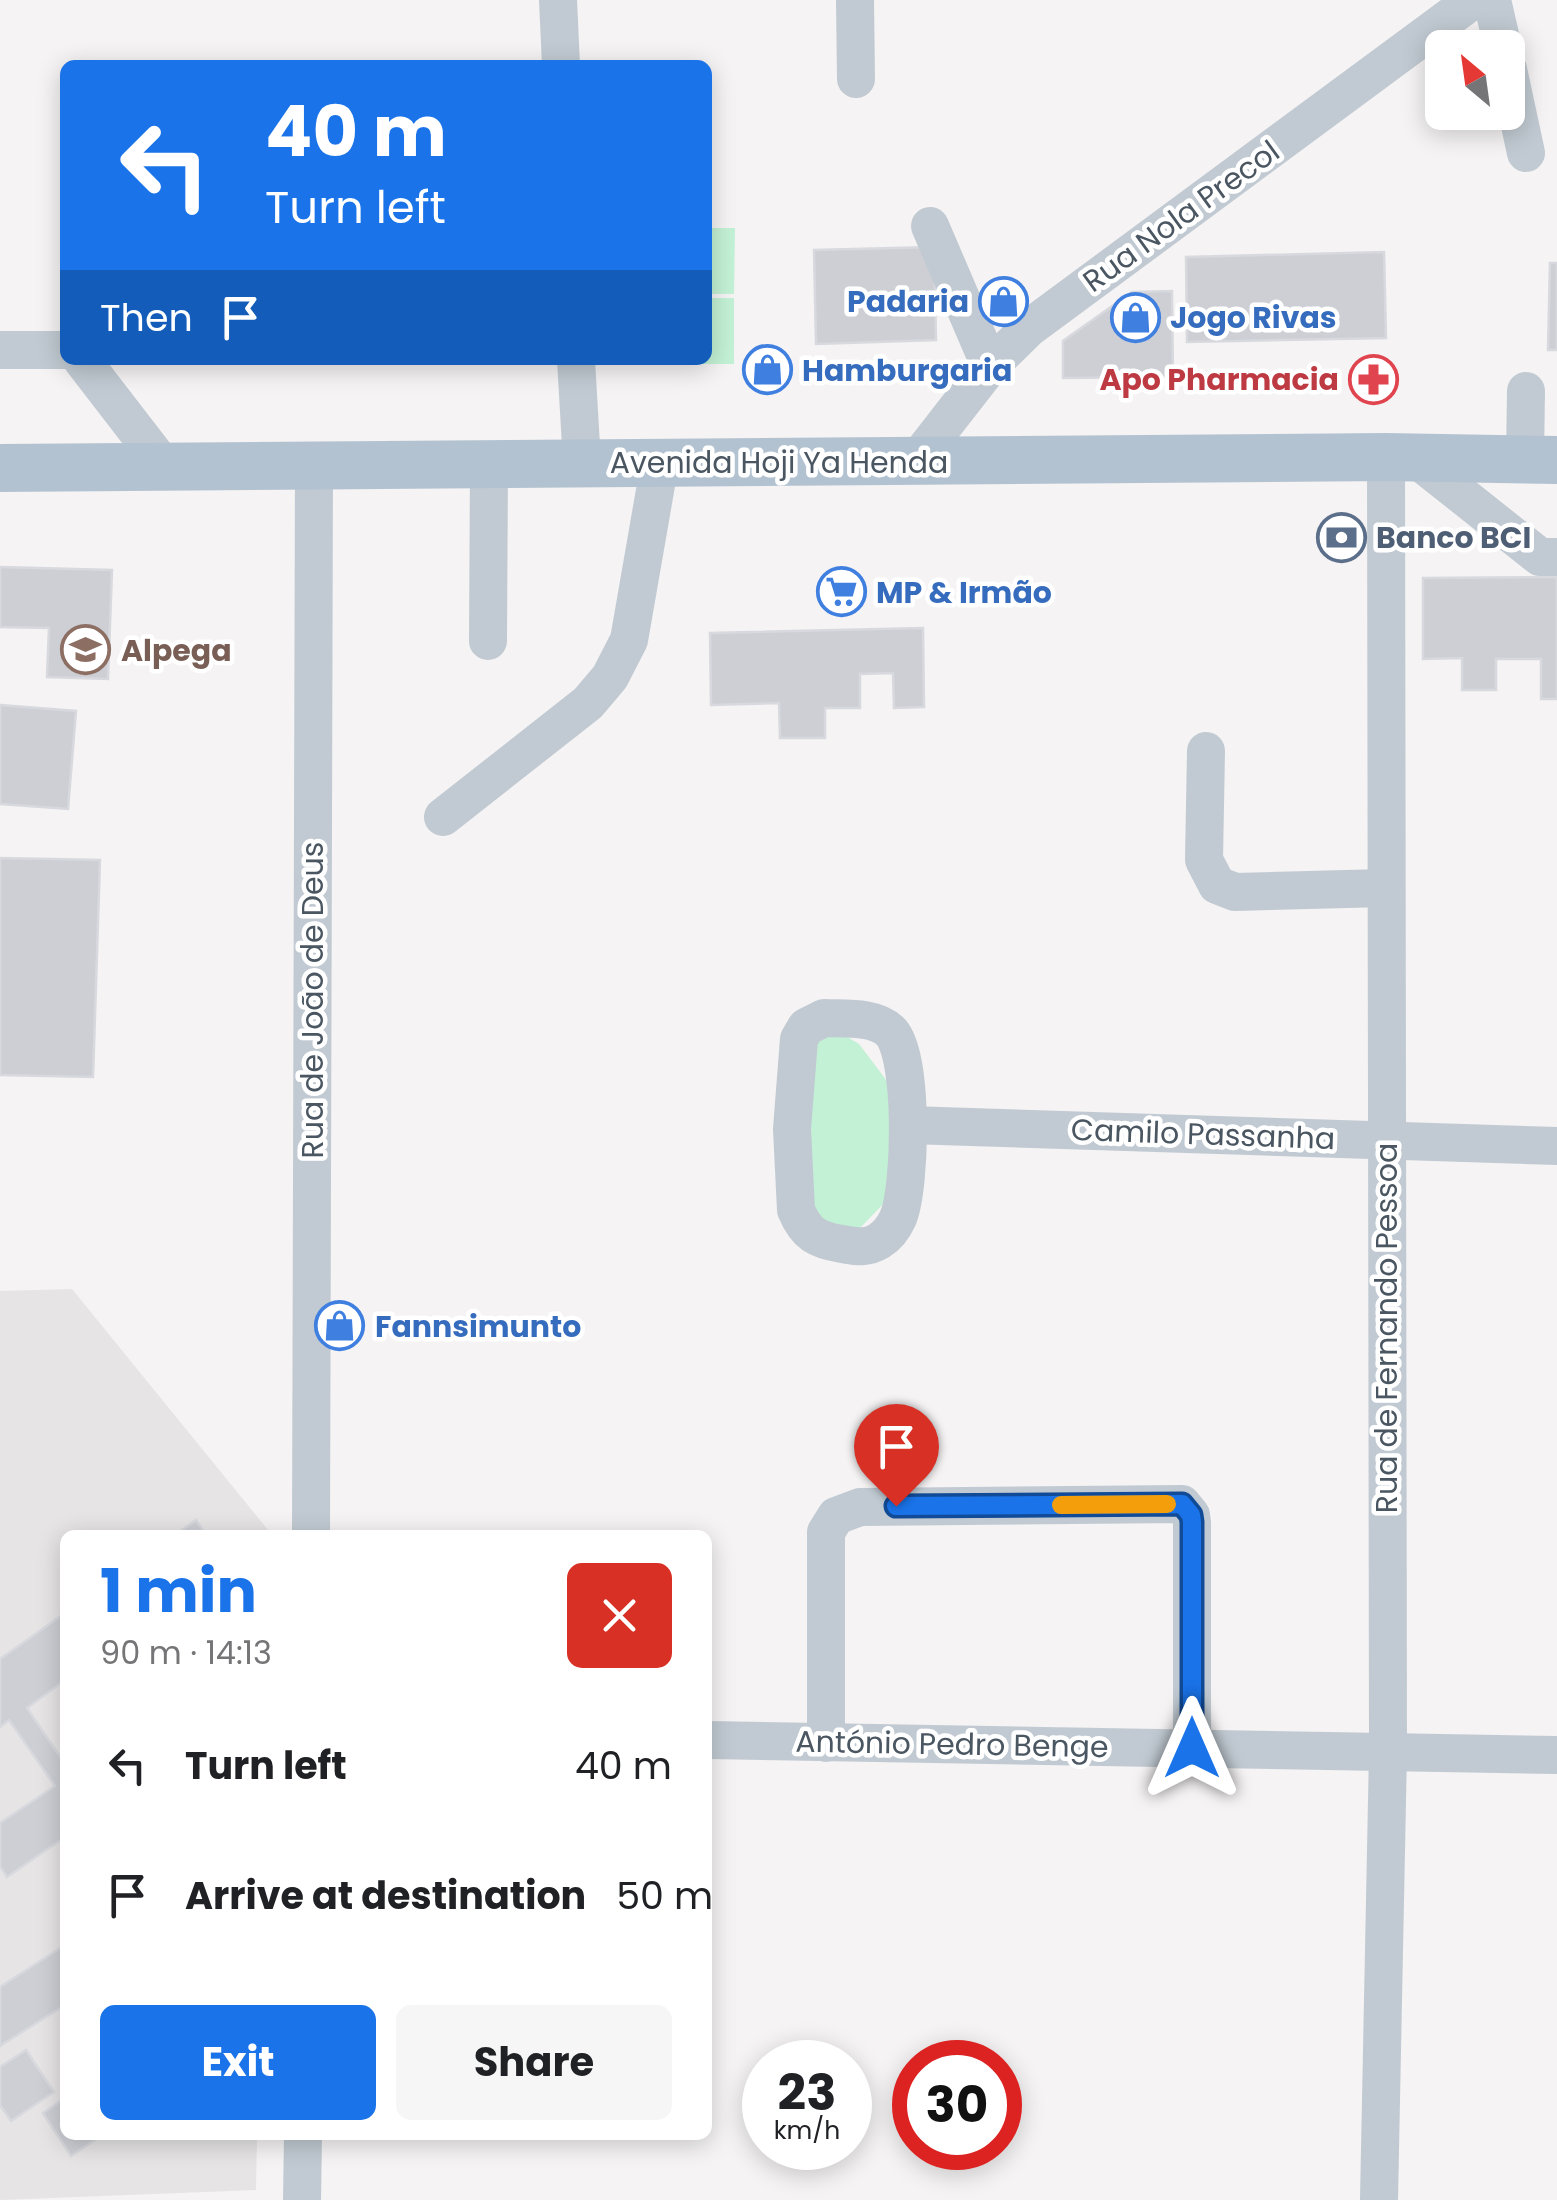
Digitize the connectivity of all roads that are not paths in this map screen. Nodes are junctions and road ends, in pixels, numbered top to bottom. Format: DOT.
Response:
graph roads {
  1 [pos="558,0"];
  2 [pos="856,0"];
  3 [pos="1473,0"];
  4 [pos="1492,0"];
  5 [pos="1498,30"];
  6 [pos="561,60"];
  7 [pos="856,79"];
  8 [pos="1521,130"];
  9 [pos="1526,153"];
  10 [pos="930,226"];
  11 [pos="0,350"];
  12 [pos="60,350"];
  13 [pos="86,365"];
  14 [pos="576,365"];
  15 [pos="990,366"];
  16 [pos="1526,391"];
  17 [pos="1401,457"];
  18 [pos="1541,459"];
  19 [pos="916,461"];
  20 [pos="660,462"];
  21 [pos="582,463"];
  22 [pos="314,464"];
  23 [pos="489,464"];
  24 [pos="162,465"];
  25 [pos="0,468"];
  26 [pos="1557,557"];
  27 [pos="488,641"];
  28 [pos="1206,751"];
  29 [pos="443,817"];
  30 [pos="1385,888"];
  31 [pos="909,1125"];
  32 [pos="1385,1140"];
  33 [pos="1557,1146"];
  34 [pos="311,1530"];
  35 [pos="712,1740"];
  36 [pos="826,1742"];
  37 [pos="1192,1748"];
  38 [pos="1388,1751"];
  39 [pos="1557,1754"];
  40 [pos="303,2140"];
  41 [pos="302,2200"];
  42 [pos="1379,2200"];
  1 -- 6 [label="street"];
  2 -- 7 [label="street"];
  3 -- 15 [label="street, Rua Nola Precol"];
  4 -- 5 [label="street"];
  8 -- 9 [label="street"];
  10 -- 15 [label="street"];
  11 -- 12 [label="street"];
  13 -- 24 [label="street"];
  14 -- 21 [label="street"];
  15 -- 19 [label="street, Rua Nola Precol"];
  16 -- 18 [label="street"];
  17 -- 18 [label="main road, Avenida Hoji Ya Henda"];
  17 -- 19 [label="main road, Avenida Hoji Ya Henda"];
  17 -- 26 [label="street"];
  17 -- 30 [label="street, Rua de Fernando Pessoa"];
  19 -- 20 [label="main road, Avenida Hoji Ya Henda"];
  20 -- 21 [label="main road, Avenida Hoji Ya Henda"];
  20 -- 29 [label="street"];
  21 -- 23 [label="main road, Avenida Hoji Ya Henda"];
  22 -- 23 [label="main road, Avenida Hoji Ya Henda"];
  22 -- 24 [label="main road, Avenida Hoji Ya Henda"];
  22 -- 34 [label="street, Rua de João de Deus"];
  23 -- 27 [label="street"];
  24 -- 25 [label="main road, Avenida Hoji Ya Henda"];
  28 -- 30 [label="street"];
  30 -- 32 [label="street, Rua de Fernando Pessoa"];
  31 -- 31 [label="street"];
  31 -- 32 [label="street, Camilo Passanha"];
  32 -- 33 [label="street, Camilo Passanha"];
  32 -- 38 [label="street, Rua de Fernando Pessoa"];
  35 -- 36 [label="street, António Pedro Benge"];
  36 -- 37 [label="street, António Pedro Benge"];
  36 -- 37 [label="street"];
  37 -- 38 [label="street, António Pedro Benge"];
  38 -- 39 [label="street, António Pedro Benge"];
  38 -- 42 [label="street, Rua de Fernando Pessoa"];
  40 -- 41 [label="street"];
}
